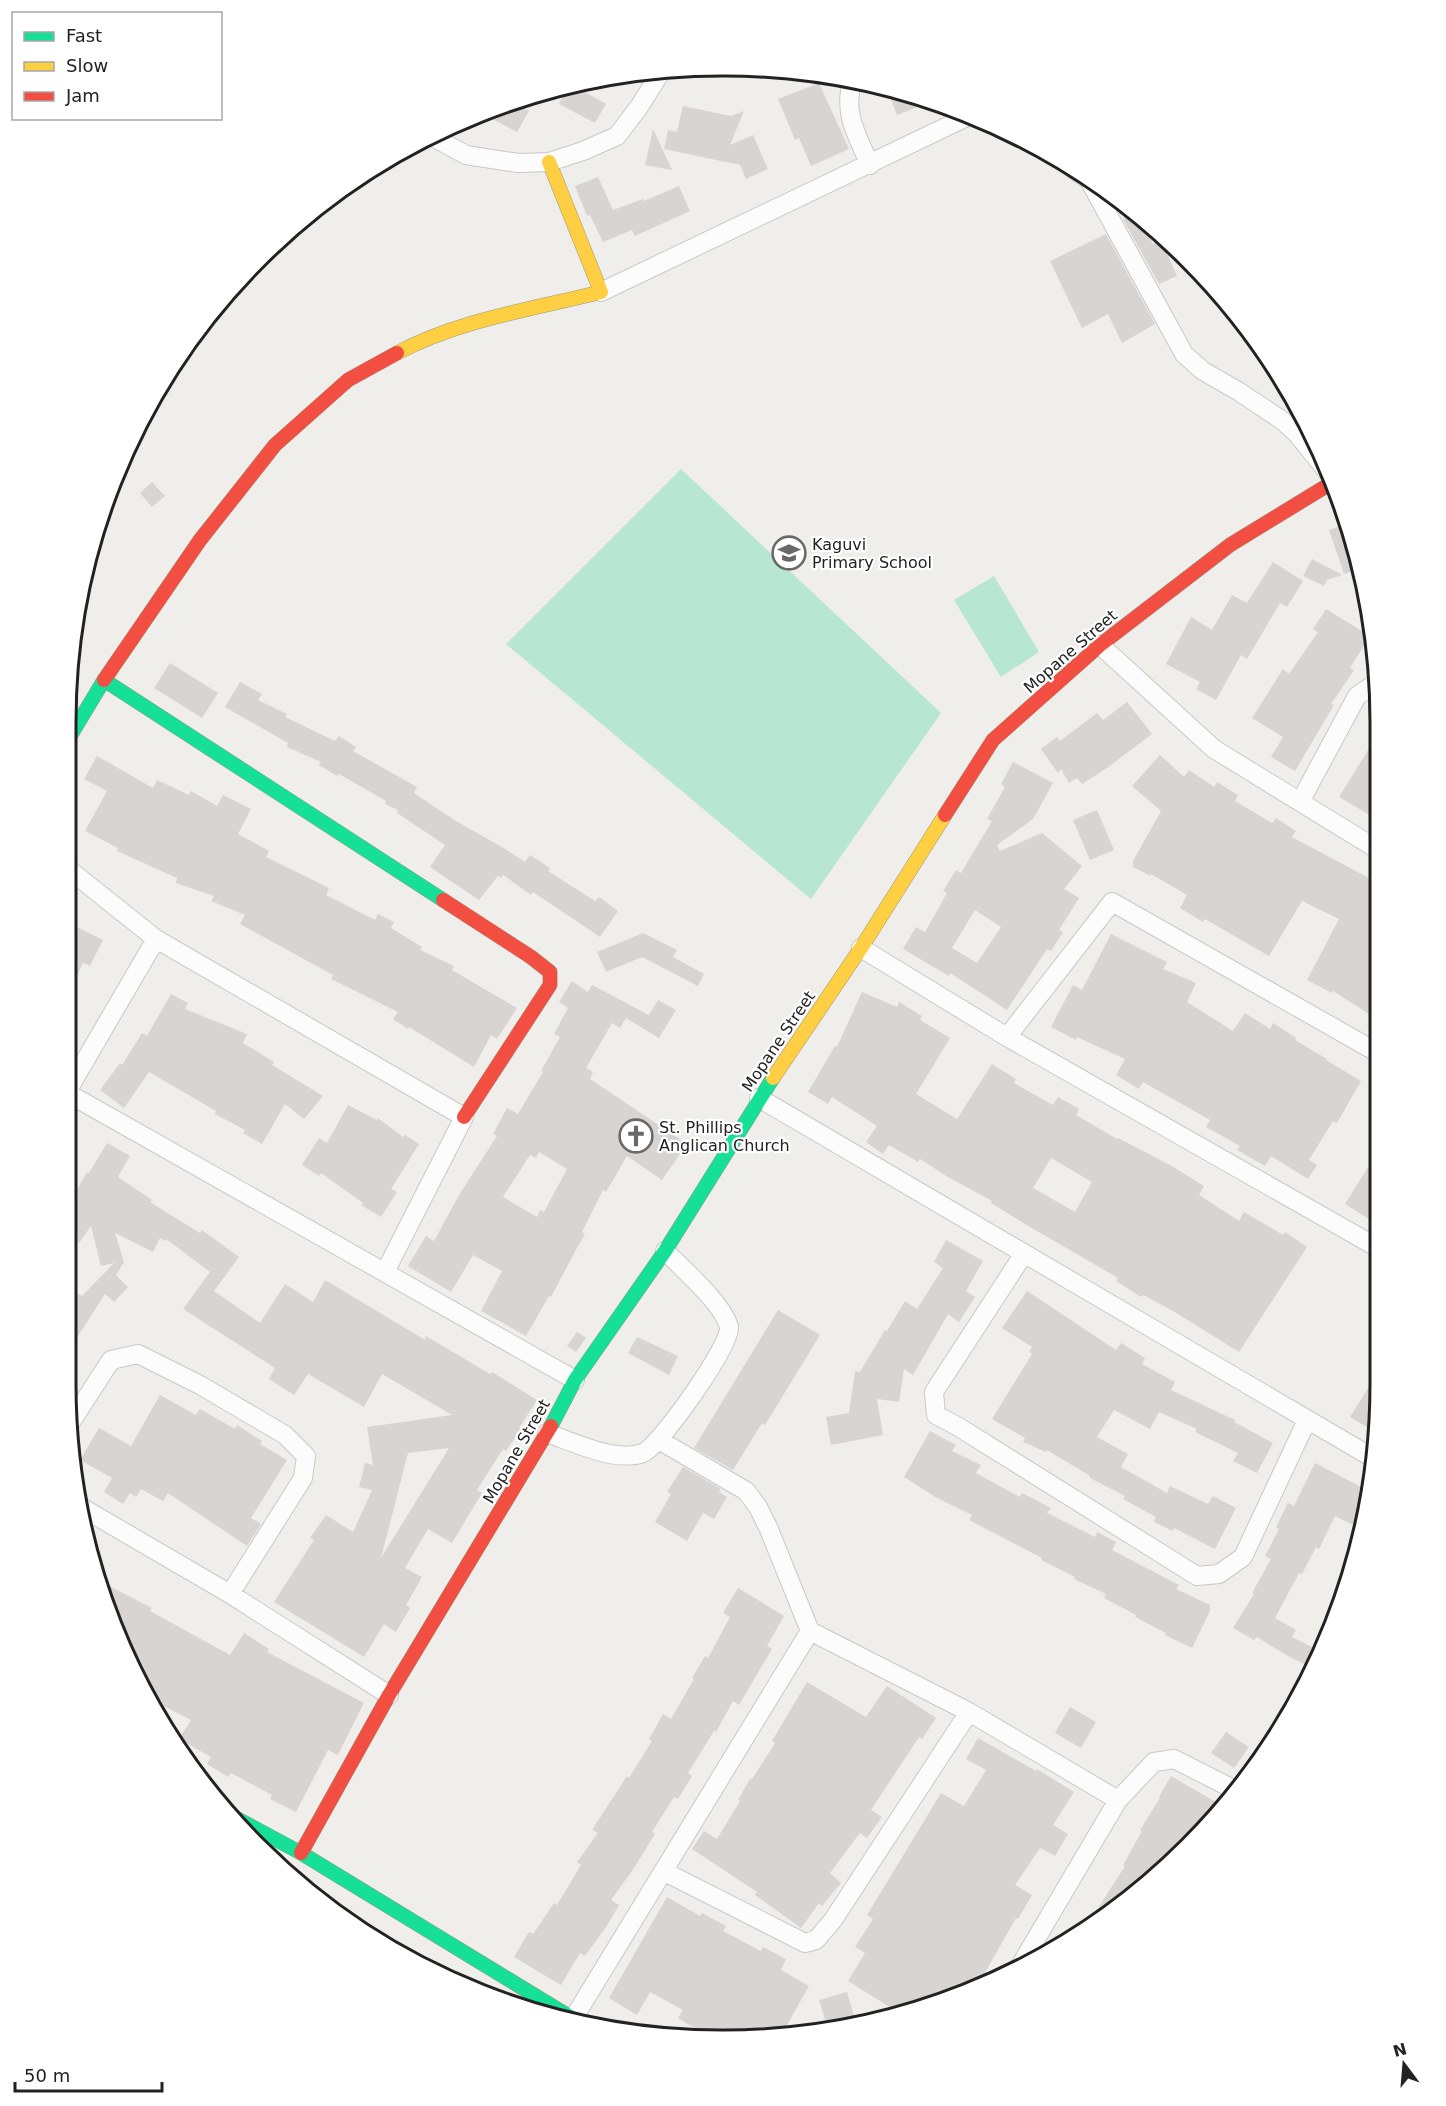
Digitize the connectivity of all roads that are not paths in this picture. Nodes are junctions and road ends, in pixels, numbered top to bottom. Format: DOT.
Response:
graph roads {
  1 [pos="656,80"];
  2 [pos="850,89"];
  3 [pos="958,121"];
  4 [pos="441,141"];
  5 [pos="549,162"];
  6 [pos="870,165"];
  7 [pos="1098,196"];
  8 [pos="601,292"];
  9 [pos="1307,446"];
  10 [pos="1324,487"];
  11 [pos="1100,645"];
  12 [pos="104,680"];
  13 [pos="1368,688"];
  14 [pos="76,726"];
  15 [pos="1300,802"];
  16 [pos="1370,845"];
  17 [pos="76,875"];
  18 [pos="156,939"];
  19 [pos="861,948"];
  20 [pos="1007,1037"];
  21 [pos="1370,1048"];
  22 [pos="76,1076"];
  23 [pos="76,1098"];
  24 [pos="759,1098"];
  25 [pos="464,1117"];
  26 [pos="1370,1244"];
  27 [pos="666,1251"];
  28 [pos="1023,1255"];
  29 [pos="385,1272"];
  30 [pos="575,1380"];
  31 [pos="77,1412"];
  32 [pos="1306,1420"];
  33 [pos="547,1434"];
  34 [pos="659,1440"];
  35 [pos="1365,1454"];
  36 [pos="90,1512"];
  37 [pos="230,1594"];
  38 [pos="810,1631"];
  39 [pos="389,1695"];
  40 [pos="969,1712"];
  41 [pos="1228,1786"];
  42 [pos="1118,1800"];
  43 [pos="255,1828"];
  44 [pos="301,1853"];
  45 [pos="663,1871"];
  46 [pos="1028,1953"];
  47 [pos="552,2006"];
  48 [pos="581,2013"];
  1 -- 5 [label="street"];
  2 -- 6 [label="street"];
  3 -- 6 [label="street"];
  4 -- 5 [label="street"];
  5 -- 8 [label="street"];
  6 -- 8 [label="street"];
  7 -- 9 [label="street"];
  8 -- 12 [label="street"];
  10 -- 11 [label="street, Mopane Street"];
  11 -- 15 [label="street"];
  11 -- 19 [label="street, Mopane Street"];
  12 -- 14 [label="street"];
  12 -- 25 [label="street"];
  13 -- 15 [label="street"];
  15 -- 16 [label="street"];
  17 -- 18 [label="street"];
  18 -- 22 [label="street"];
  18 -- 25 [label="street"];
  19 -- 20 [label="street"];
  19 -- 24 [label="street, Mopane Street"];
  20 -- 21 [label="street"];
  20 -- 26 [label="street"];
  23 -- 29 [label="street"];
  24 -- 27 [label="street, Mopane Street"];
  24 -- 28 [label="street"];
  25 -- 29 [label="street"];
  27 -- 30 [label="street, Mopane Street"];
  27 -- 34 [label="street"];
  28 -- 32 [label="street"];
  28 -- 32 [label="street"];
  29 -- 30 [label="street"];
  30 -- 33 [label="street, Mopane Street"];
  31 -- 37 [label="street"];
  32 -- 35 [label="street"];
  33 -- 34 [label="street"];
  33 -- 39 [label="street, Mopane Street"];
  34 -- 38 [label="street"];
  36 -- 37 [label="street"];
  37 -- 39 [label="street"];
  38 -- 40 [label="street"];
  38 -- 45 [label="street"];
  39 -- 44 [label="street, Mopane Street"];
  40 -- 42 [label="street"];
  40 -- 45 [label="street"];
  41 -- 42 [label="street"];
  42 -- 46 [label="street"];
  43 -- 44 [label="street"];
  44 -- 47 [label="street"];
  45 -- 48 [label="street"];
}
